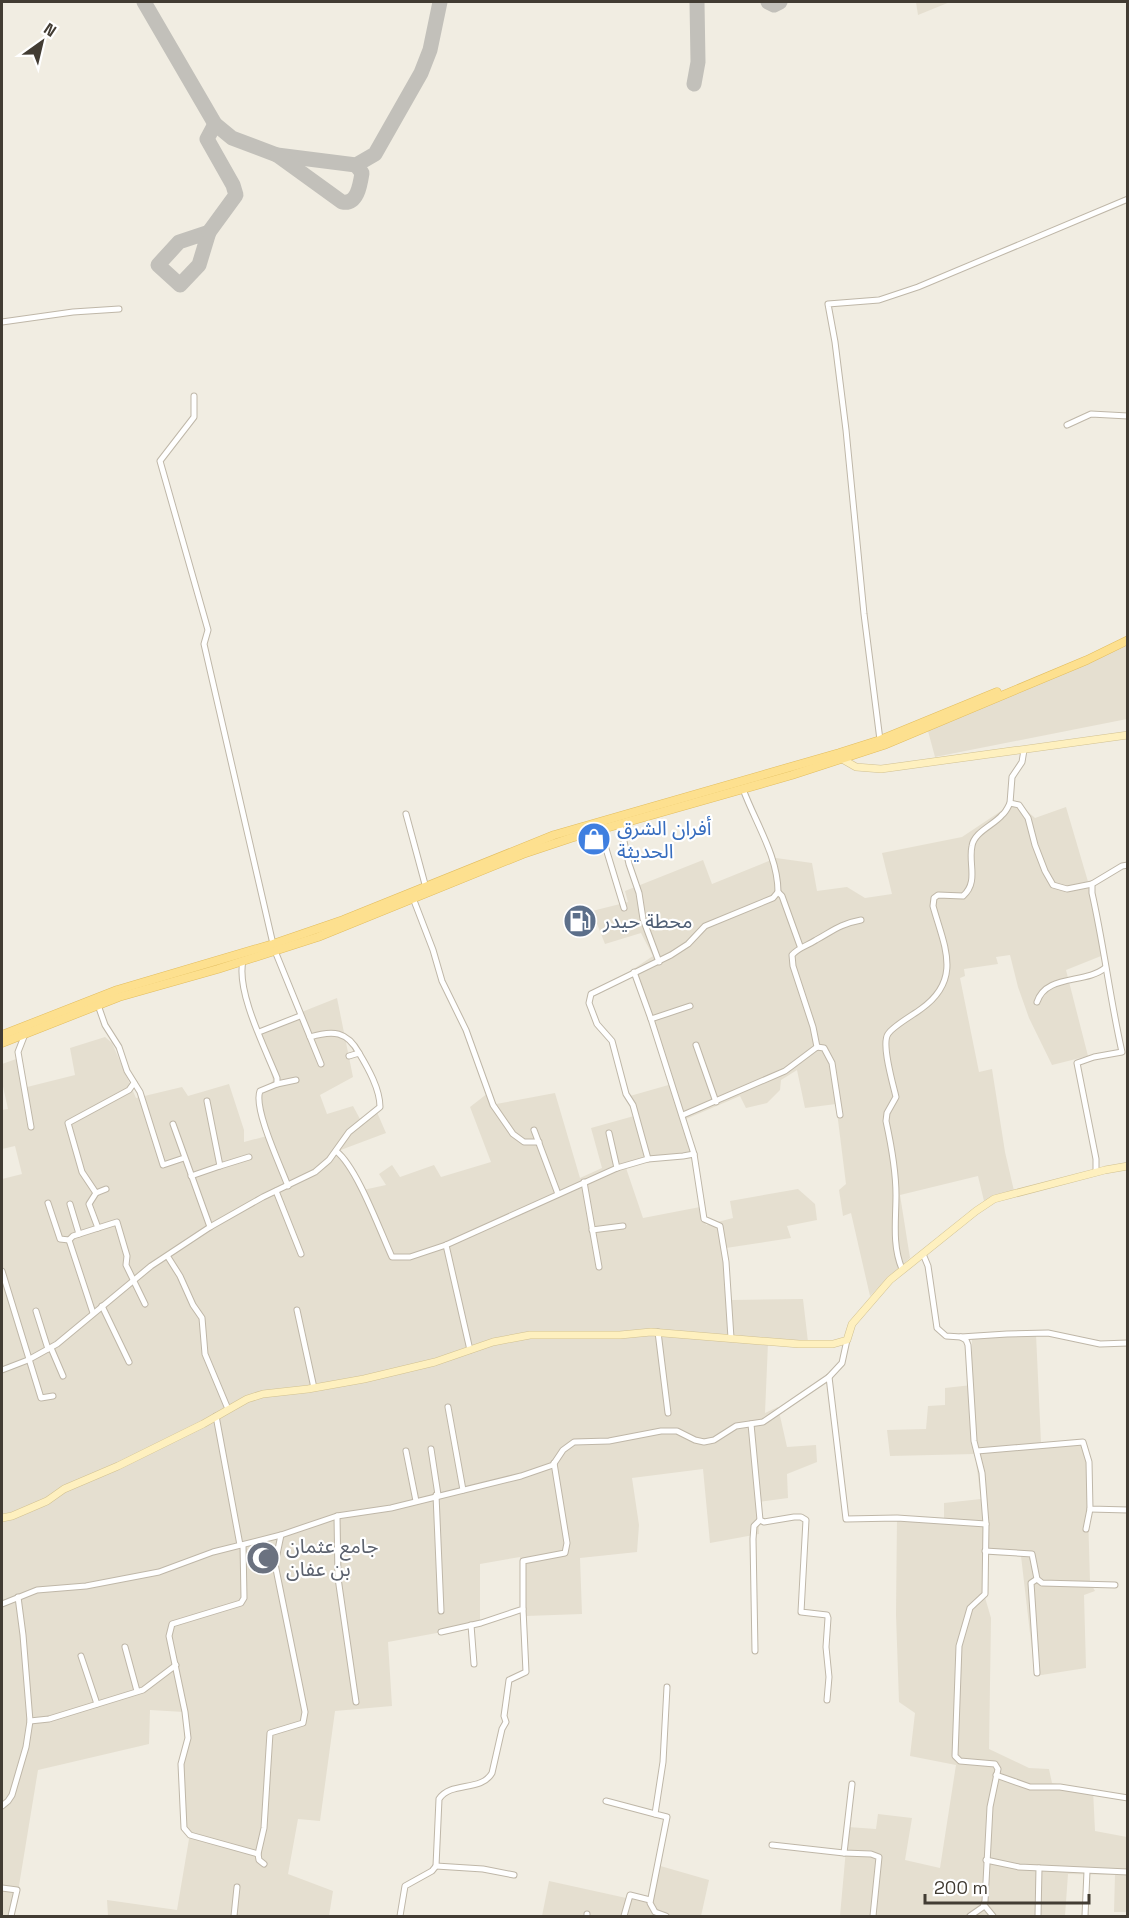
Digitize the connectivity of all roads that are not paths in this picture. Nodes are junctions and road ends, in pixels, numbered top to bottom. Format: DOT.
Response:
graph roads {
  1 [pos="1128,199"];
  2 [pos="119,309"];
  3 [pos="2,322"];
  4 [pos="194,396"];
  5 [pos="1128,416"];
  6 [pos="1067,424"];
  7 [pos="1128,635"];
  8 [pos="1128,640"];
  9 [pos="1128,735"];
  10 [pos="880,740"];
  11 [pos="1024,750"];
  12 [pos="841,756"];
  13 [pos="743,789"];
  14 [pos="694,798"];
  15 [pos="1010,803"];
  16 [pos="406,814"];
  17 [pos="620,823"];
  18 [pos="600,829"];
  19 [pos="570,834"];
  20 [pos="1128,865"];
  21 [pos="1092,884"];
  22 [pos="426,889"];
  23 [pos="778,892"];
  24 [pos="413,898"];
  25 [pos="624,908"];
  26 [pos="861,920"];
  27 [pos="800,946"];
  28 [pos="274,948"];
  29 [pos="243,961"];
  30 [pos="659,962"];
  31 [pos="217,965"];
  32 [pos="1105,968"];
  33 [pos="634,972"];
  34 [pos="1036,1002"];
  35 [pos="98,1005"];
  36 [pos="690,1006"];
  37 [pos="300,1016"];
  38 [pos="651,1019"];
  39 [pos="30,1028"];
  40 [pos="259,1032"];
  41 [pos="2,1035"];
  42 [pos="310,1036"];
  43 [pos="2,1043"];
  44 [pos="696,1045"];
  45 [pos="817,1047"];
  46 [pos="359,1053"];
  47 [pos="349,1056"];
  48 [pos="321,1064"];
  49 [pos="297,1080"];
  50 [pos="134,1083"];
  51 [pos="277,1084"];
  52 [pos="207,1101"];
  53 [pos="716,1102"];
  54 [pos="682,1115"];
  55 [pos="840,1115"];
  56 [pos="173,1124"];
  57 [pos="31,1127"];
  58 [pos="534,1130"];
  59 [pos="609,1133"];
  60 [pos="539,1142"];
  61 [pos="336,1151"];
  62 [pos="694,1154"];
  63 [pos="249,1157"];
  64 [pos="184,1158"];
  65 [pos="648,1159"];
  66 [pos="220,1166"];
  67 [pos="1128,1166"];
  68 [pos="617,1168"];
  69 [pos="1096,1172"];
  70 [pos="191,1176"];
  71 [pos="584,1182"];
  72 [pos="288,1186"];
  73 [pos="106,1189"];
  74 [pos="276,1191"];
  75 [pos="96,1192"];
  76 [pos="558,1194"];
  77 [pos="48,1203"];
  78 [pos="70,1204"];
  79 [pos="623,1226"];
  80 [pos="210,1227"];
  81 [pos="98,1228"];
  82 [pos="592,1230"];
  83 [pos="79,1234"];
  84 [pos="69,1240"];
  85 [pos="446,1245"];
  86 [pos="301,1254"];
  87 [pos="923,1254"];
  88 [pos="168,1257"];
  89 [pos="599,1267"];
  90 [pos="902,1269"];
  91 [pos="2,1271"];
  92 [pos="133,1281"];
  93 [pos="144,1304"];
  94 [pos="102,1306"];
  95 [pos="297,1310"];
  96 [pos="36,1311"];
  97 [pos="93,1313"];
  98 [pos="658,1332"];
  99 [pos="961,1337"];
  100 [pos="731,1338"];
  101 [pos="847,1340"];
  102 [pos="1128,1343"];
  103 [pos="50,1349"];
  104 [pos="470,1350"];
  105 [pos="28,1360"];
  106 [pos="129,1362"];
  107 [pos="2,1370"];
  108 [pos="63,1376"];
  109 [pos="830,1377"];
  110 [pos="314,1388"];
  111 [pos="53,1396"];
  112 [pos="448,1407"];
  113 [pos="228,1409"];
  114 [pos="668,1413"];
  115 [pos="216,1416"];
  116 [pos="751,1424"];
  117 [pos="431,1449"];
  118 [pos="406,1450"];
  119 [pos="977,1451"];
  120 [pos="554,1463"];
  121 [pos="464,1490"];
  122 [pos="437,1495"];
  123 [pos="416,1501"];
  124 [pos="1090,1509"];
  125 [pos="1128,1510"];
  126 [pos="338,1516"];
  127 [pos="2,1518"];
  128 [pos="760,1520"];
  129 [pos="986,1524"];
  130 [pos="1086,1529"];
  131 [pos="281,1535"];
  132 [pos="241,1545"];
  133 [pos="985,1551"];
  134 [pos="1037,1579"];
  135 [pos="1115,1585"];
  136 [pos="18,1597"];
  137 [pos="2,1604"];
  138 [pos="523,1609"];
  139 [pos="441,1611"];
  140 [pos="471,1625"];
  141 [pos="441,1632"];
  142 [pos="125,1647"];
  143 [pos="755,1651"];
  144 [pos="81,1656"];
  145 [pos="474,1664"];
  146 [pos="176,1665"];
  147 [pos="1036,1673"];
  148 [pos="667,1687"];
  149 [pos="137,1691"];
  150 [pos="827,1700"];
  151 [pos="356,1702"];
  152 [pos="97,1704"];
  153 [pos="30,1721"];
  154 [pos="996,1775"];
  155 [pos="852,1784"];
  156 [pos="1128,1798"];
  157 [pos="606,1801"];
  158 [pos="2,1806"];
  159 [pos="656,1814"];
  160 [pos="772,1845"];
  161 [pos="843,1853"];
  162 [pos="258,1854"];
  163 [pos="986,1860"];
  164 [pos="264,1864"];
  165 [pos="436,1866"];
  166 [pos="1039,1868"];
  167 [pos="1087,1871"];
  168 [pos="1128,1872"];
  169 [pos="514,1875"];
  170 [pos="237,1887"];
  171 [pos="2,1888"];
  172 [pos="650,1900"];
  173 [pos="984,1905"];
  174 [pos="11,1917"];
  175 [pos="234,1917"];
  176 [pos="400,1917"];
  177 [pos="624,1917"];
  178 [pos="666,1917"];
  179 [pos="873,1917"];
  180 [pos="970,1917"];
  181 [pos="993,1917"];
  182 [pos="1038,1917"];
  183 [pos="1085,1917"];
  1 -- 10 [label="street"];
  2 -- 3 [label="street"];
  4 -- 28 [label="street"];
  5 -- 6 [label="street"];
  7 -- 10 [label="main road"];
  8 -- 12 [label="main road"];
  9 -- 11 [label="street"];
  10 -- 12 [label="main road"];
  11 -- 12 [label="street"];
  11 -- 15 [label="street"];
  12 -- 13 [label="main road"];
  12 -- 14 [label="main road"];
  13 -- 14 [label="main road"];
  13 -- 23 [label="street"];
  14 -- 17 [label="main road"];
  14 -- 19 [label="main road"];
  15 -- 21 [label="street"];
  15 -- 90 [label="street"];
  16 -- 22 [label="street"];
  17 -- 18 [label="main road"];
  17 -- 30 [label="street"];
  18 -- 19 [label="main road"];
  18 -- 25 [label="street"];
  19 -- 22 [label="main road"];
  20 -- 21 [label="street"];
  21 -- 32 [label="street"];
  22 -- 24 [label="main road"];
  22 -- 28 [label="main road"];
  23 -- 27 [label="street"];
  23 -- 30 [label="street"];
  24 -- 28 [label="main road"];
  24 -- 60 [label="street"];
  26 -- 27 [label="street"];
  27 -- 45 [label="street"];
  28 -- 29 [label="main road"];
  28 -- 31 [label="main road"];
  28 -- 37 [label="street"];
  29 -- 31 [label="main road"];
  29 -- 40 [label="street"];
  30 -- 33 [label="street"];
  31 -- 35 [label="main road"];
  31 -- 39 [label="main road"];
  32 -- 34 [label="street"];
  32 -- 69 [label="street"];
  33 -- 38 [label="street"];
  33 -- 65 [label="street"];
  35 -- 39 [label="main road"];
  35 -- 50 [label="street"];
  36 -- 38 [label="street"];
  37 -- 40 [label="street"];
  37 -- 42 [label="street"];
  38 -- 54 [label="street"];
  39 -- 41 [label="main road"];
  39 -- 43 [label="main road"];
  39 -- 57 [label="street"];
  40 -- 51 [label="street"];
  42 -- 46 [label="street"];
  42 -- 48 [label="street"];
  44 -- 53 [label="street"];
  45 -- 53 [label="street"];
  45 -- 55 [label="street"];
  46 -- 47 [label="street"];
  46 -- 61 [label="street"];
  49 -- 51 [label="street"];
  50 -- 64 [label="street"];
  50 -- 75 [label="street"];
  51 -- 72 [label="street"];
  52 -- 66 [label="street"];
  53 -- 54 [label="street"];
  54 -- 62 [label="street"];
  56 -- 64 [label="street"];
  58 -- 60 [label="street"];
  59 -- 68 [label="street"];
  60 -- 76 [label="street"];
  61 -- 72 [label="street"];
  61 -- 85 [label="street"];
  62 -- 65 [label="street"];
  62 -- 100 [label="street"];
  63 -- 66 [label="street"];
  64 -- 70 [label="street"];
  65 -- 68 [label="street"];
  66 -- 70 [label="street"];
  67 -- 69 [label="street"];
  68 -- 71 [label="street"];
  69 -- 87 [label="street"];
  70 -- 80 [label="street"];
  71 -- 76 [label="street"];
  71 -- 82 [label="street"];
  72 -- 74 [label="street"];
  73 -- 75 [label="street"];
  74 -- 80 [label="street"];
  74 -- 86 [label="street"];
  75 -- 81 [label="street"];
  76 -- 85 [label="street"];
  77 -- 84 [label="street"];
  78 -- 83 [label="street"];
  79 -- 82 [label="street"];
  80 -- 88 [label="street"];
  81 -- 83 [label="street"];
  81 -- 92 [label="street"];
  82 -- 89 [label="street"];
  83 -- 84 [label="street"];
  84 -- 97 [label="street"];
  85 -- 104 [label="street"];
  87 -- 90 [label="street"];
  87 -- 99 [label="street"];
  88 -- 92 [label="street"];
  88 -- 113 [label="street"];
  90 -- 101 [label="street"];
  91 -- 105 [label="street"];
  92 -- 93 [label="street"];
  92 -- 94 [label="street"];
  94 -- 97 [label="street"];
  94 -- 106 [label="street"];
  95 -- 110 [label="street"];
  96 -- 103 [label="street"];
  97 -- 103 [label="street"];
  98 -- 100 [label="street"];
  98 -- 104 [label="street"];
  98 -- 114 [label="street"];
  99 -- 102 [label="street"];
  99 -- 119 [label="street"];
  100 -- 101 [label="street"];
  101 -- 109 [label="street"];
  103 -- 105 [label="street"];
  103 -- 108 [label="street"];
  104 -- 110 [label="street"];
  105 -- 107 [label="street"];
  105 -- 111 [label="street"];
  109 -- 116 [label="street"];
  109 -- 129 [label="street"];
  110 -- 113 [label="street"];
  112 -- 121 [label="street"];
  113 -- 115 [label="street"];
  115 -- 127 [label="street"];
  115 -- 132 [label="street"];
  116 -- 120 [label="street"];
  116 -- 128 [label="street"];
  117 -- 122 [label="street"];
  118 -- 123 [label="street"];
  119 -- 124 [label="street"];
  119 -- 129 [label="street"];
  120 -- 121 [label="street"];
  120 -- 138 [label="street"];
  121 -- 122 [label="street"];
  122 -- 123 [label="street"];
  122 -- 139 [label="street"];
  123 -- 126 [label="street"];
  124 -- 125 [label="street"];
  124 -- 130 [label="street"];
  126 -- 131 [label="street"];
  126 -- 151 [label="street"];
  128 -- 143 [label="street"];
  128 -- 150 [label="street"];
  129 -- 133 [label="street"];
  131 -- 132 [label="street"];
  131 -- 162 [label="street"];
  132 -- 136 [label="street"];
  132 -- 146 [label="street"];
  133 -- 134 [label="street"];
  133 -- 154 [label="street"];
  134 -- 135 [label="street"];
  134 -- 147 [label="street"];
  136 -- 137 [label="street"];
  136 -- 153 [label="street"];
  138 -- 140 [label="street"];
  138 -- 165 [label="street"];
  140 -- 141 [label="street"];
  140 -- 145 [label="street"];
  142 -- 149 [label="street"];
  144 -- 152 [label="street"];
  146 -- 149 [label="street"];
  146 -- 162 [label="street"];
  148 -- 159 [label="street"];
  149 -- 152 [label="street"];
  152 -- 153 [label="street"];
  153 -- 158 [label="street"];
  154 -- 156 [label="street"];
  154 -- 163 [label="street"];
  155 -- 161 [label="street"];
  157 -- 159 [label="street"];
  159 -- 172 [label="street"];
  160 -- 161 [label="street"];
  161 -- 179 [label="street"];
  162 -- 164 [label="street"];
  163 -- 166 [label="street"];
  163 -- 173 [label="street"];
  165 -- 169 [label="street"];
  165 -- 176 [label="street"];
  166 -- 167 [label="street"];
  166 -- 182 [label="street"];
  167 -- 168 [label="street"];
  167 -- 183 [label="street"];
  170 -- 175 [label="street"];
  171 -- 174 [label="street"];
  172 -- 177 [label="street"];
  172 -- 178 [label="street"];
  173 -- 180 [label="street"];
  173 -- 181 [label="street"];
}
